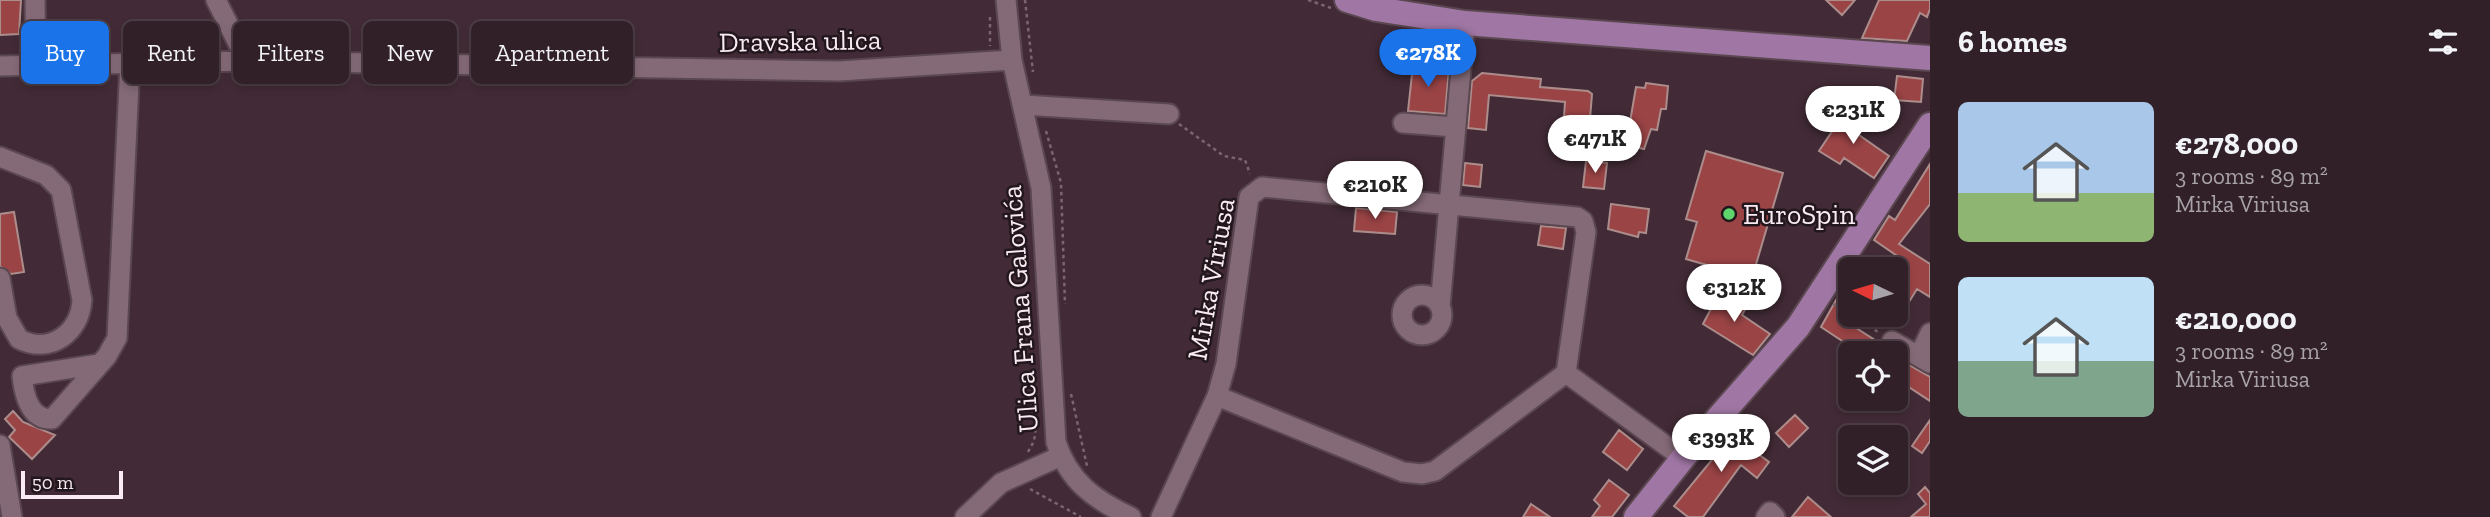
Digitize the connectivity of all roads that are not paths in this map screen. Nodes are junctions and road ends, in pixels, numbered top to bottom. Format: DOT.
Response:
graph roads {
  1 [pos="35,0"];
  2 [pos="216,0"];
  3 [pos="1346,0"];
  4 [pos="998,4"];
  5 [pos="35,21"];
  6 [pos="1465,23"];
  7 [pos="233,33"];
  8 [pos="1930,58"];
  9 [pos="1012,60"];
  10 [pos="349,63"];
  11 [pos="21,65"];
  12 [pos="0,66"];
  13 [pos="129,84"];
  14 [pos="1023,105"];
  15 [pos="1169,114"];
  16 [pos="1403,123"];
  17 [pos="1930,125"];
  18 [pos="1455,127"];
  19 [pos="0,157"];
  20 [pos="1448,204"];
  21 [pos="0,278"];
  22 [pos="1440,307"];
  23 [pos="1930,333"];
  24 [pos="1908,350"];
  25 [pos="1924,359"];
  26 [pos="99,364"];
  27 [pos="1566,373"];
  28 [pos="1217,397"];
  29 [pos="0,445"];
  30 [pos="1061,456"];
  31 [pos="1683,457"];
  32 [pos="1,466"];
  33 [pos="12,517"];
  34 [pos="965,517"];
  35 [pos="1131,517"];
  36 [pos="1161,517"];
  37 [pos="1636,517"];
  38 [pos="1766,517"];
  39 [pos="1775,517"];
  1 -- 5 [label="street"];
  2 -- 7 [label="street"];
  3 -- 6 [label="main road"];
  4 -- 9 [label="street, Ulica Frana Galovića"];
  6 -- 8 [label="main road"];
  6 -- 18 [label="street"];
  9 -- 10 [label="street, Dravska ulica"];
  9 -- 14 [label="street, Ulica Frana Galovića"];
  11 -- 12 [label="street, Dravska ulica"];
  13 -- 26 [label="street"];
  14 -- 15 [label="street"];
  14 -- 30 [label="street, Ulica Frana Galovića"];
  16 -- 18 [label="street"];
  17 -- 31 [label="main road"];
  18 -- 20 [label="street"];
  19 -- 21 [label="street"];
  20 -- 22 [label="street"];
  20 -- 27 [label="street, Mirka Viriusa"];
  20 -- 28 [label="street, Mirka Viriusa"];
  23 -- 25 [label="street"];
  24 -- 25 [label="street"];
  27 -- 28 [label="street"];
  27 -- 31 [label="street"];
  28 -- 36 [label="street, Mirka Viriusa"];
  29 -- 32 [label="street"];
  30 -- 34 [label="street"];
  30 -- 35 [label="street, Ulica Frana Galovića"];
  31 -- 37 [label="main road"];
  32 -- 33 [label="street"];
  38 -- 39 [label="street"];
}
